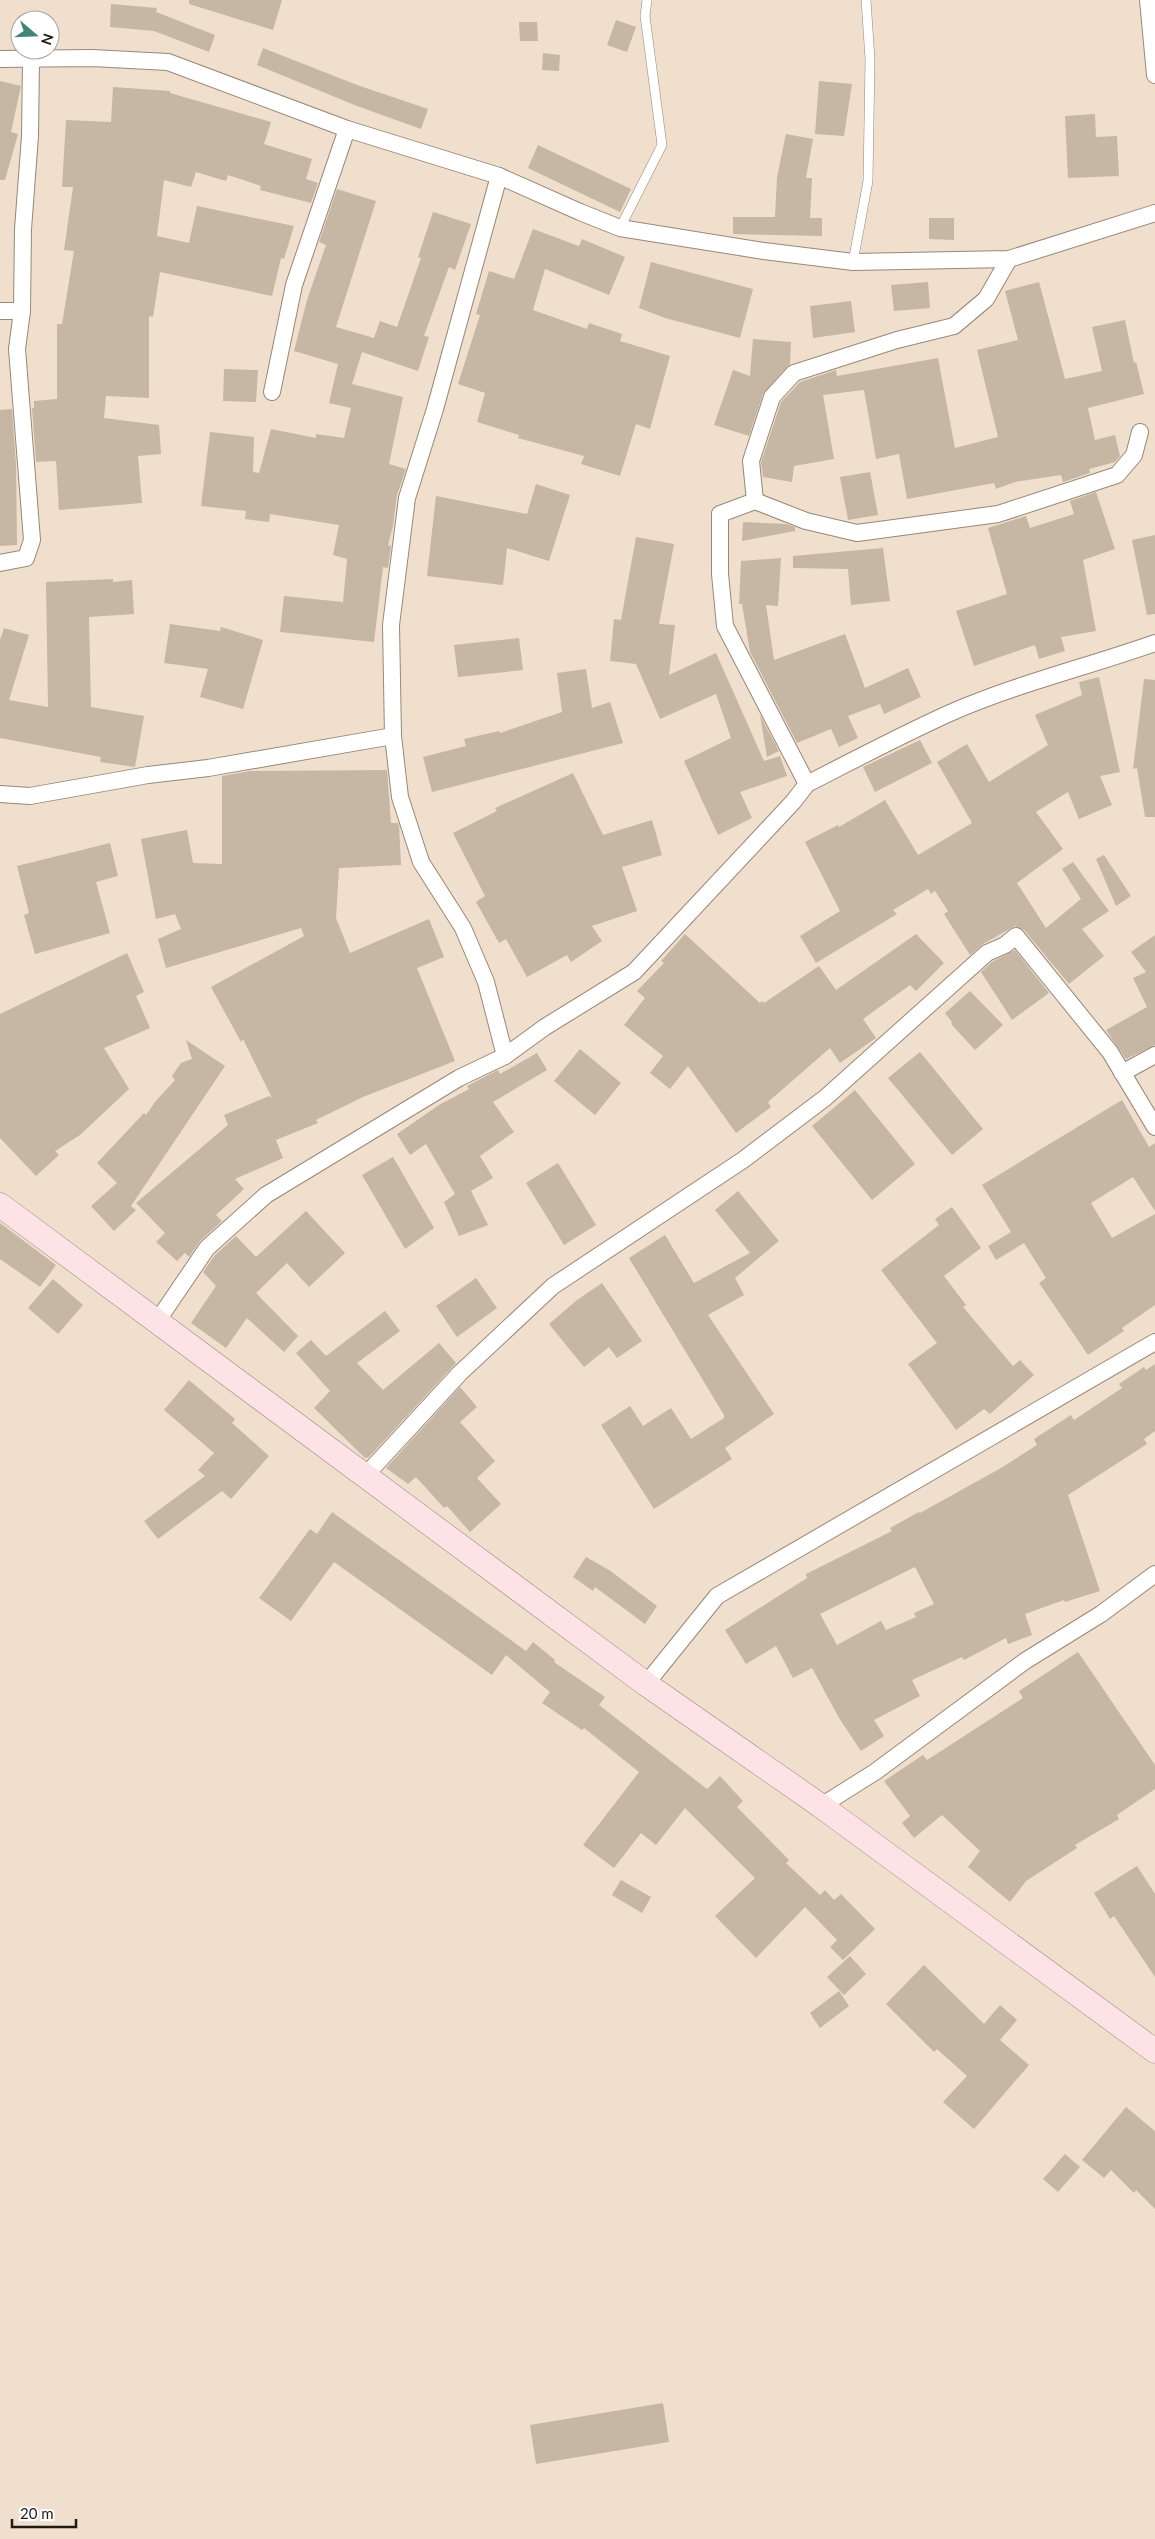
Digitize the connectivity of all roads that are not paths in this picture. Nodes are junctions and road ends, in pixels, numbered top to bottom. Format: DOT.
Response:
graph roads {
  1 [pos="648,0"];
  2 [pos="866,0"];
  3 [pos="1148,0"];
  4 [pos="60,59"];
  5 [pos="31,60"];
  6 [pos="1155,75"];
  7 [pos="347,129"];
  8 [pos="499,176"];
  9 [pos="1155,213"];
  10 [pos="620,228"];
  11 [pos="1009,259"];
  12 [pos="853,262"];
  13 [pos="0,311"];
  14 [pos="22,311"];
  15 [pos="272,392"];
  16 [pos="1140,432"];
  17 [pos="755,501"];
  18 [pos="0,563"];
  19 [pos="1155,643"];
  20 [pos="393,736"];
  21 [pos="807,784"];
  22 [pos="0,794"];
  23 [pos="1155,1055"];
  24 [pos="505,1056"];
  25 [pos="1122,1073"];
  26 [pos="1155,1127"];
  27 [pos="0,1205"];
  28 [pos="156,1323"];
  29 [pos="1155,1342"];
  30 [pos="364,1477"];
  31 [pos="1155,1574"];
  32 [pos="646,1684"];
  33 [pos="822,1806"];
  34 [pos="1155,2052"];
  1 -- 10 [label="lane"];
  2 -- 12 [label="lane"];
  3 -- 6 [label="street"];
  4 -- 7 [label="street"];
  5 -- 14 [label="street"];
  7 -- 8 [label="street"];
  7 -- 15 [label="street"];
  8 -- 10 [label="street"];
  8 -- 20 [label="street"];
  9 -- 11 [label="street"];
  10 -- 12 [label="street"];
  11 -- 12 [label="street"];
  11 -- 17 [label="street"];
  13 -- 14 [label="street"];
  14 -- 18 [label="street"];
  16 -- 17 [label="street"];
  17 -- 21 [label="street"];
  19 -- 21 [label="street"];
  20 -- 22 [label="street"];
  20 -- 24 [label="street"];
  21 -- 24 [label="street"];
  23 -- 25 [label="street"];
  24 -- 28 [label="street"];
  25 -- 26 [label="street"];
  25 -- 30 [label="street"];
  27 -- 28 [label="street"];
  28 -- 30 [label="street"];
  29 -- 32 [label="street"];
  30 -- 32 [label="street"];
  31 -- 33 [label="street"];
  32 -- 33 [label="street"];
  33 -- 34 [label="street"];
}
